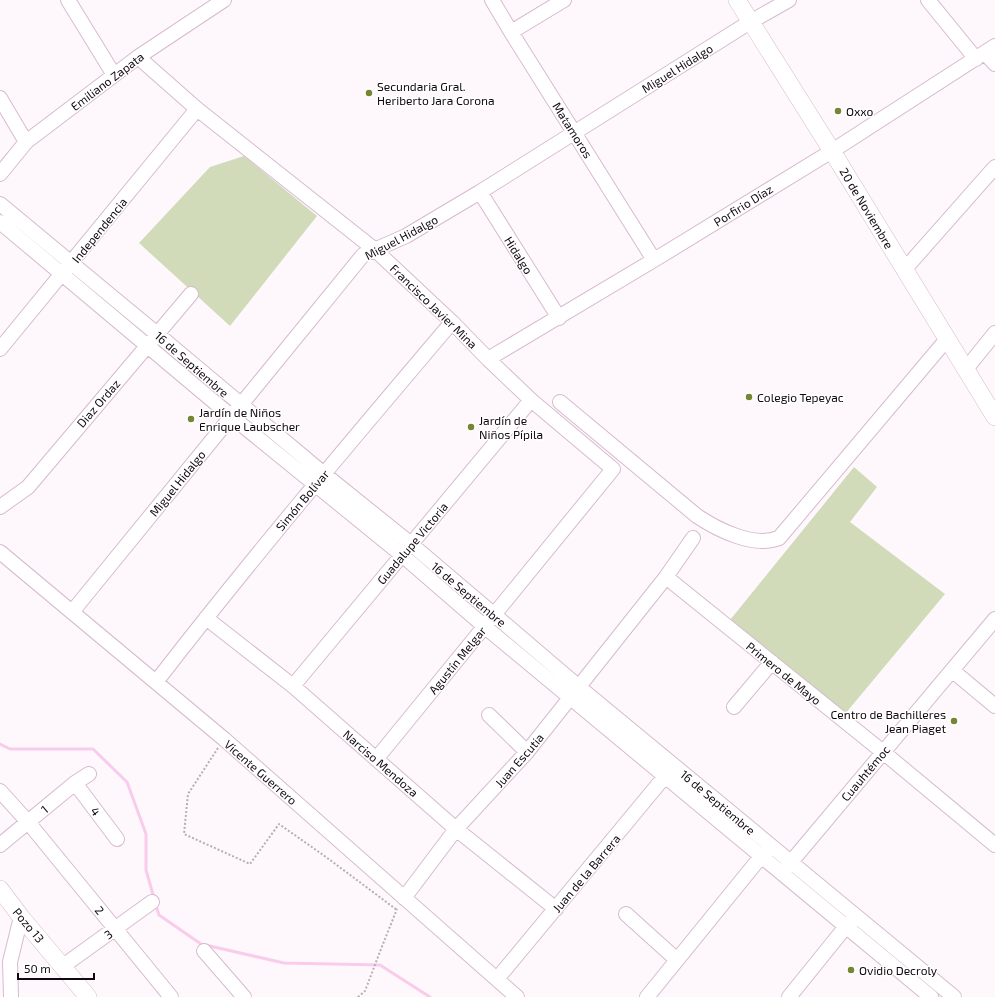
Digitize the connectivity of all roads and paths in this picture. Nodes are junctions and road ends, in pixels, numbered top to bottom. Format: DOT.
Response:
graph roads {
  1 [pos="68,0"];
  2 [pos="224,0"];
  3 [pos="492,0"];
  4 [pos="564,0"];
  5 [pos="736,0"];
  6 [pos="789,0"];
  7 [pos="928,0"];
  8 [pos="750,22"];
  9 [pos="510,32"];
  10 [pos="985,53"];
  11 [pos="138,56"];
  12 [pos="995,64"];
  13 [pos="114,75"];
  14 [pos="0,98"];
  15 [pos="197,109"];
  16 [pos="574,133"];
  17 [pos="26,142"];
  18 [pos="832,151"];
  19 [pos="995,167"];
  20 [pos="0,174"];
  21 [pos="480,192"];
  22 [pos="0,204"];
  23 [pos="0,222"];
  24 [pos="374,249"];
  25 [pos="654,260"];
  26 [pos="67,269"];
  27 [pos="904,270"];
  28 [pos="192,294"];
  29 [pos="559,318"];
  30 [pos="452,322"];
  31 [pos="995,333"];
  32 [pos="157,334"];
  33 [pos="947,339"];
  34 [pos="148,345"];
  35 [pos="0,349"];
  36 [pos="488,359"];
  37 [pos="966,369"];
  38 [pos="532,400"];
  39 [pos="560,402"];
  40 [pos="236,411"];
  41 [pos="995,417"];
  42 [pos="614,469"];
  43 [pos="324,474"];
  44 [pos="314,485"];
  45 [pos="0,507"];
  46 [pos="693,538"];
  47 [pos="411,544"];
  48 [pos="0,552"];
  49 [pos="402,555"];
  50 [pos="666,577"];
  51 [pos="72,612"];
  52 [pos="494,614"];
  53 [pos="206,618"];
  54 [pos="995,619"];
  55 [pos="484,626"];
  56 [pos="772,662"];
  57 [pos="953,671"];
  58 [pos="156,682"];
  59 [pos="293,686"];
  60 [pos="575,692"];
  61 [pos="995,706"];
  62 [pos="734,707"];
  63 [pos="489,715"];
  64 [pos="224,739"];
  65 [pos="527,752"];
  66 [pos="883,752"];
  67 [pos="376,758"];
  68 [pos="670,771"];
  69 [pos="89,774"];
  70 [pos="75,783"];
  71 [pos="0,791"];
  72 [pos="28,822"];
  73 [pos="456,829"];
  74 [pos="117,839"];
  75 [pos="0,845"];
  76 [pos="995,845"];
  77 [pos="766,850"];
  78 [pos="787,868"];
  79 [pos="1,895"];
  80 [pos="404,898"];
  81 [pos="152,902"];
  82 [pos="556,909"];
  83 [pos="397,910"];
  84 [pos="626,914"];
  85 [pos="855,915"];
  86 [pos="21,917"];
  87 [pos="846,926"];
  88 [pos="115,928"];
  89 [pos="204,951"];
  90 [pos="5,958"];
  91 [pos="677,960"];
  92 [pos="64,966"];
  93 [pos="497,979"];
  94 [pos="938,984"];
  95 [pos="929,996"];
  96 [pos="12,997"];
  97 [pos="88,997"];
  98 [pos="171,997"];
  99 [pos="243,997"];
  100 [pos="358,997"];
  101 [pos="517,997"];
  102 [pos="647,997"];
  103 [pos="789,997"];
  104 [pos="954,997"];
  1 -- 13 [label="street"];
  2 -- 11 [label="street, Emiliano Zapata"];
  3 -- 9 [label="street, Matamoros"];
  4 -- 9 [label="street"];
  5 -- 8 [label="main road, 20 de Noviembre"];
  6 -- 8 [label="street, Miguel Hidalgo"];
  7 -- 10 [label="street"];
  8 -- 16 [label="street, Miguel Hidalgo"];
  8 -- 18 [label="main road, 20 de Noviembre"];
  9 -- 16 [label="street, Matamoros"];
  10 -- 12 [label="street"];
  10 -- 18 [label="street, Porfirio Díaz"];
  11 -- 13 [label="street, Emiliano Zapata"];
  11 -- 15 [label="street, Francisco Javier Mina"];
  13 -- 17 [label="street, Emiliano Zapata"];
  14 -- 17 [label="street"];
  15 -- 24 [label="street, Francisco Javier Mina"];
  15 -- 26 [label="street, Independencia"];
  16 -- 21 [label="street, Miguel Hidalgo"];
  16 -- 25 [label="street, Matamoros"];
  17 -- 20 [label="street, Emiliano Zapata"];
  18 -- 25 [label="street, Porfirio Díaz"];
  18 -- 27 [label="main road, 20 de Noviembre"];
  19 -- 27 [label="street"];
  21 -- 24 [label="street, Miguel Hidalgo"];
  21 -- 29 [label="street, Hidalgo"];
  22 -- 26 [label="street, 16 de Septiembre"];
  23 -- 26 [label="street, 16 de Septiembre"];
  24 -- 30 [label="street, Francisco Javier Mina"];
  24 -- 40 [label="street, Miguel Hidalgo"];
  25 -- 29 [label="street, Porfirio Díaz"];
  26 -- 32 [label="street, 16 de Septiembre"];
  26 -- 34 [label="street, 16 de Septiembre"];
  26 -- 35 [label="street, Independencia"];
  27 -- 33 [label="main road, 20 de Noviembre"];
  28 -- 32 [label="street, Diaz Ordaz"];
  29 -- 36 [label="street, Porfirio Díaz"];
  30 -- 36 [label="street, Francisco Javier Mina"];
  30 -- 43 [label="street, Simón Bolívar"];
  31 -- 37 [label="street"];
  32 -- 34 [label="street, Diaz Ordaz"];
  32 -- 40 [label="street, 16 de Septiembre"];
  33 -- 37 [label="main road, 20 de Noviembre"];
  33 -- 39 [label="street"];
  34 -- 40 [label="street, 16 de Septiembre"];
  34 -- 45 [label="street, Diaz Ordaz"];
  36 -- 38 [label="street, Francisco Javier Mina"];
  37 -- 41 [label="main road, 20 de Noviembre"];
  38 -- 42 [label="street, Francisco Javier Mina"];
  38 -- 47 [label="street, Guadalupe Victoria"];
  40 -- 43 [label="street, 16 de Septiembre"];
  40 -- 44 [label="street, 16 de Septiembre"];
  40 -- 51 [label="street, Miguel Hidalgo"];
  42 -- 52 [label="street, Agustín Melgar"];
  43 -- 44 [label="street, Simón Bolívar"];
  43 -- 47 [label="street, 16 de Septiembre"];
  44 -- 49 [label="street, 16 de Septiembre"];
  44 -- 53 [label="street, Simón Bolívar"];
  46 -- 50 [label="street, Juan Escutia"];
  47 -- 49 [label="street, Guadalupe Victoria"];
  47 -- 52 [label="street, 16 de Septiembre"];
  48 -- 51 [label="street, Vicente Guerrero"];
  49 -- 55 [label="street, 16 de Septiembre"];
  49 -- 59 [label="street, Guadalupe Victoria"];
  50 -- 56 [label="street, Primero de Mayo"];
  50 -- 60 [label="street, Juan Escutia"];
  51 -- 58 [label="street, Vicente Guerrero"];
  52 -- 55 [label="street, Agustín Melgar"];
  52 -- 60 [label="street, 16 de Septiembre"];
  53 -- 58 [label="street, Simón Bolívar"];
  53 -- 59 [label="street, Narciso Mendoza"];
  54 -- 57 [label="street, Cuauhtémoc"];
  55 -- 60 [label="street, 16 de Septiembre"];
  55 -- 67 [label="street, Agustín Melgar"];
  56 -- 62 [label="street"];
  56 -- 66 [label="street, Primero de Mayo"];
  57 -- 61 [label="street"];
  57 -- 66 [label="street, Cuauhtémoc"];
  58 -- 64 [label="street, Vicente Guerrero"];
  59 -- 67 [label="street, Narciso Mendoza"];
  60 -- 65 [label="street, Juan Escutia"];
  60 -- 68 [label="street, 16 de Septiembre"];
  63 -- 65 [label="street"];
  64 -- 80 [label="street, Vicente Guerrero"];
  64 -- 83 [label="path"];
  65 -- 73 [label="street, Juan Escutia"];
  66 -- 76 [label="street, Primero de Mayo"];
  66 -- 78 [label="street, Cuauhtémoc"];
  67 -- 73 [label="street, Narciso Mendoza"];
  68 -- 77 [label="street, 16 de Septiembre"];
  68 -- 82 [label="street, Juan de la Barrera"];
  69 -- 70 [label="street, 1"];
  70 -- 72 [label="street, 1"];
  70 -- 74 [label="street, 4"];
  71 -- 72 [label="street, 2"];
  72 -- 75 [label="street, 1"];
  72 -- 88 [label="street, 2"];
  73 -- 80 [label="street, Juan Escutia"];
  73 -- 82 [label="street, Narciso Mendoza"];
  77 -- 78 [label="street, 16 de Septiembre"];
  77 -- 91 [label="street"];
  78 -- 85 [label="street, 16 de Septiembre"];
  78 -- 87 [label="street, 16 de Septiembre"];
  79 -- 86 [label="main road, Pozo 13"];
  80 -- 83 [label="path"];
  80 -- 93 [label="street, Vicente Guerrero"];
  81 -- 88 [label="street, 3"];
  82 -- 93 [label="street, Juan de la Barrera"];
  83 -- 100 [label="path"];
  84 -- 91 [label="street"];
  85 -- 87 [label="street"];
  85 -- 94 [label="street, 16 de Septiembre"];
  86 -- 90 [label="street"];
  86 -- 92 [label="main road, Pozo 13"];
  87 -- 95 [label="street, 16 de Septiembre"];
  87 -- 103 [label="street"];
  88 -- 92 [label="street, 3"];
  88 -- 98 [label="street, 2"];
  89 -- 99 [label="street"];
  90 -- 96 [label="street"];
  91 -- 102 [label="street"];
  92 -- 97 [label="main road, Pozo 13"];
  93 -- 101 [label="street, Vicente Guerrero"];
  94 -- 95 [label="street, 16 de Septiembre"];
  94 -- 104 [label="street, 16 de Septiembre"];
}
